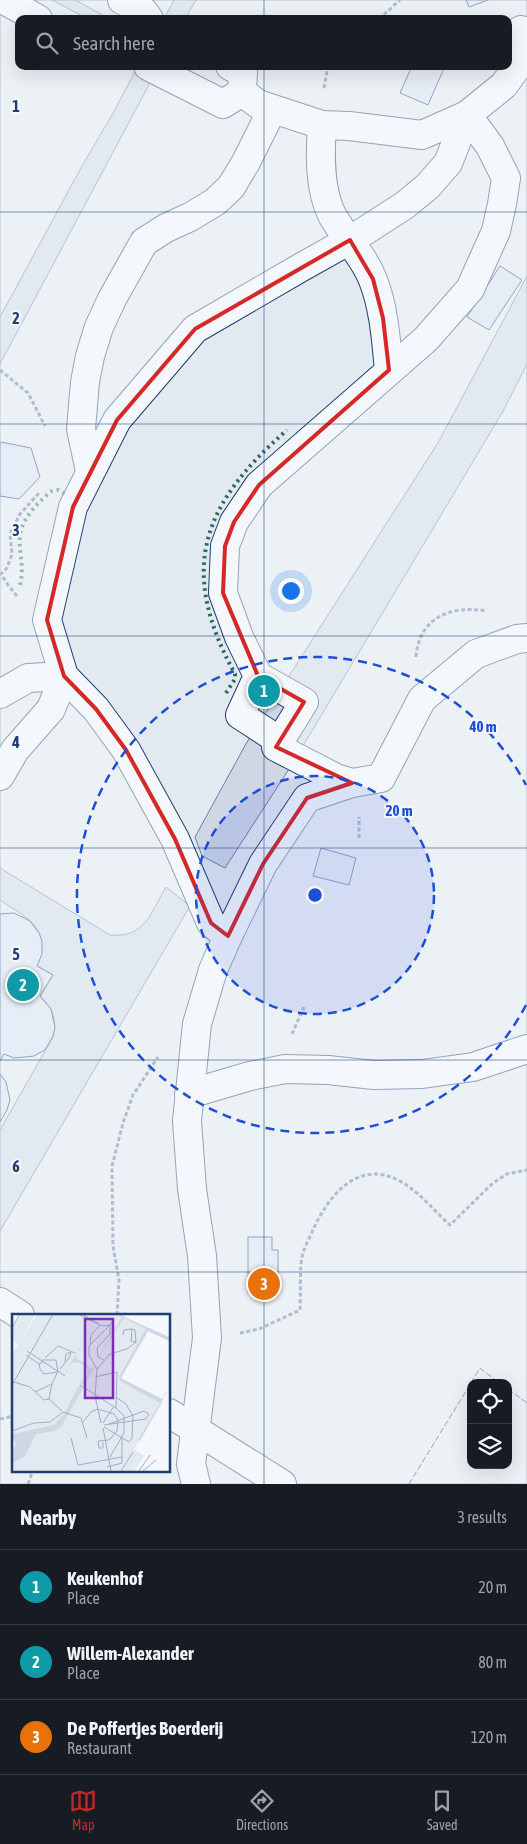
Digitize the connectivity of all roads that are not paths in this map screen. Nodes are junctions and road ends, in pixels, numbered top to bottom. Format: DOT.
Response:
graph roads {
  1 [pos="4,0"];
  2 [pos="122,0"];
  3 [pos="31,15"];
  4 [pos="146,15"];
  5 [pos="521,30"];
  6 [pos="155,70"];
  7 [pos="237,70"];
  8 [pos="242,92"];
  9 [pos="272,110"];
  10 [pos="467,115"];
  11 [pos="322,125"];
  12 [pos="350,240"];
  13 [pos="389,370"];
  14 [pos="90,471"];
  15 [pos="527,638"];
  16 [pos="64,676"];
  17 [pos="258,676"];
  18 [pos="0,694"];
  19 [pos="7,742"];
  20 [pos="288,749"];
  21 [pos="0,776"];
  22 [pos="352,783"];
  23 [pos="228,936"];
  24 [pos="527,1049"];
  25 [pos="190,1094"];
  26 [pos="0,1302"];
  27 [pos="18,1314"];
  28 [pos="170,1414"];
  29 [pos="195,1430"];
  30 [pos="196,1484"];
  31 [pos="282,1484"];
  1 -- 3 [label="street"];
  2 -- 4 [label="street"];
  5 -- 10 [label="street"];
  6 -- 8 [label="street"];
  7 -- 8 [label="street"];
  8 -- 9 [label="street"];
  9 -- 11 [label="street"];
  9 -- 14 [label="street"];
  10 -- 11 [label="street"];
  10 -- 12 [label="street"];
  10 -- 13 [label="street"];
  11 -- 12 [label="street"];
  12 -- 13 [label="street"];
  12 -- 14 [label="street"];
  13 -- 17 [label="street"];
  14 -- 16 [label="street"];
  15 -- 22 [label="street"];
  16 -- 18 [label="street"];
  16 -- 19 [label="street"];
  16 -- 23 [label="street"];
  17 -- 20 [label="street"];
  17 -- 20 [label="street"];
  19 -- 21 [label="street"];
  20 -- 22 [label="street"];
  22 -- 23 [label="street"];
  23 -- 25 [label="street"];
  24 -- 25 [label="street"];
  25 -- 29 [label="street"];
  26 -- 27 [label="street"];
  28 -- 29 [label="street"];
  29 -- 30 [label="street"];
  29 -- 31 [label="street"];
}
